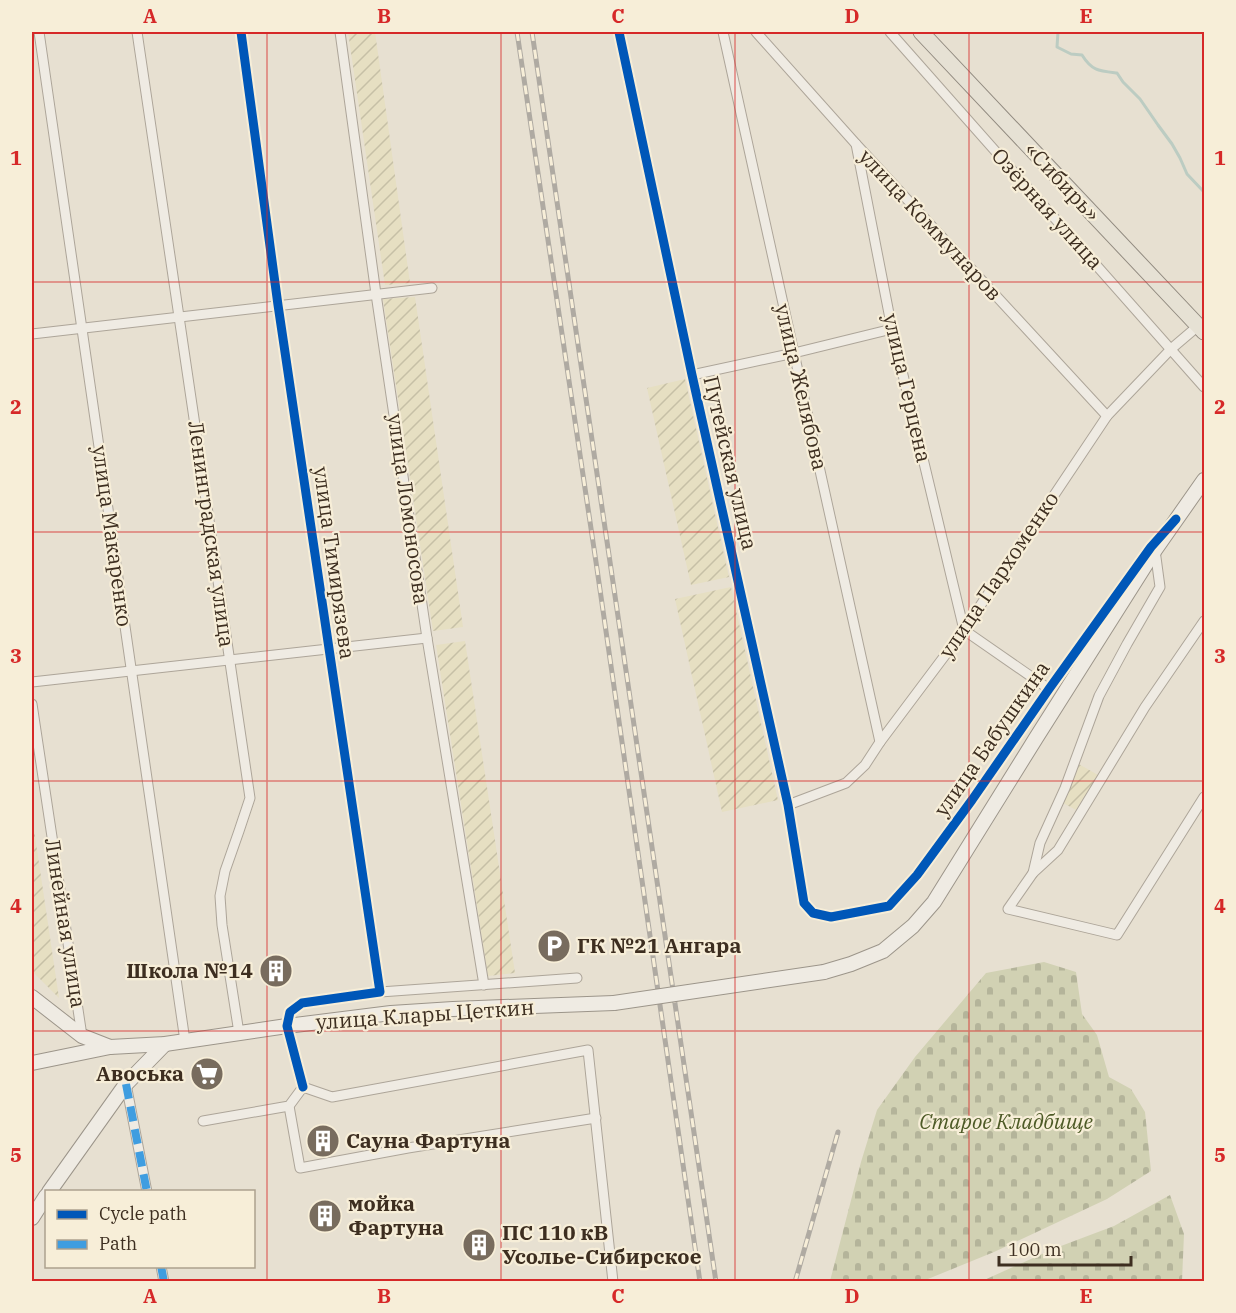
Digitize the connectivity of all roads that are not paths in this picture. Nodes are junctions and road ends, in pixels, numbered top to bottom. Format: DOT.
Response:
graph roads {
  1 [pos="39,32"];
  2 [pos="137,32"];
  3 [pos="242,32"];
  4 [pos="340,32"];
  5 [pos="619,32"];
  6 [pos="723,32"];
  7 [pos="756,32"];
  8 [pos="890,32"];
  9 [pos="921,32"];
  10 [pos="856,144"];
  11 [pos="432,288"];
  12 [pos="376,294"];
  13 [pos="278,305"];
  14 [pos="179,316"];
  15 [pos="82,328"];
  16 [pos="892,329"];
  17 [pos="1201,329"];
  18 [pos="32,334"];
  19 [pos="1171,349"];
  20 [pos="794,353"];
  21 [pos="692,375"];
  22 [pos="1204,387"];
  23 [pos="1107,416"];
  24 [pos="1204,480"];
  25 [pos="1176,519"];
  26 [pos="1155,550"];
  27 [pos="1204,621"];
  28 [pos="964,630"];
  29 [pos="427,638"];
  30 [pos="328,648"];
  31 [pos="229,660"];
  32 [pos="132,672"];
  33 [pos="32,682"];
  34 [pos="1049,689"];
  35 [pos="32,704"];
  36 [pos="880,742"];
  37 [pos="1204,797"];
  38 [pos="788,805"];
  39 [pos="1033,873"];
  40 [pos="804,903"];
  41 [pos="577,978"];
  42 [pos="484,985"];
  43 [pos="380,992"];
  44 [pos="32,997"];
  45 [pos="287,1026"];
  46 [pos="239,1033"];
  47 [pos="82,1036"];
  48 [pos="185,1041"];
  49 [pos="165,1044"];
  50 [pos="110,1047"];
  51 [pos="32,1063"];
  52 [pos="126,1084"];
  53 [pos="303,1087"];
  54 [pos="289,1106"];
  55 [pos="596,1118"];
  56 [pos="203,1121"];
  57 [pos="50,1190"];
  58 [pos="147,1190"];
  59 [pos="45,1198"];
  60 [pos="32,1218"];
  61 [pos="613,1281"];
  1 -- 15 [label="street, улица Макаренко"];
  2 -- 14 [label="street, Ленинградская улица"];
  3 -- 13 [label="street, улица Тимирязева"];
  4 -- 12 [label="street, улица Ломоносова"];
  5 -- 21 [label="street, Путейская улица"];
  6 -- 20 [label="street, улица Желябова"];
  7 -- 10 [label="street, улица Коммунаров"];
  8 -- 19 [label="street, Озёрная улица"];
  9 -- 17 [label="main road, «Сибирь»"];
  10 -- 16 [label="street, улица Герцена"];
  10 -- 23 [label="street, улица Коммунаров"];
  11 -- 12 [label="street"];
  12 -- 13 [label="street"];
  12 -- 29 [label="street, улица Ломоносова"];
  13 -- 14 [label="street"];
  13 -- 30 [label="street, улица Тимирязева"];
  14 -- 15 [label="street"];
  14 -- 31 [label="street, Ленинградская улица"];
  15 -- 18 [label="street"];
  15 -- 32 [label="street, улица Макаренко"];
  16 -- 20 [label="street"];
  16 -- 28 [label="street, улица Герцена"];
  17 -- 19 [label="street, улица Пархоменко"];
  19 -- 22 [label="street, Озёрная улица"];
  19 -- 23 [label="street, улица Пархоменко"];
  20 -- 21 [label="street"];
  20 -- 36 [label="street, улица Желябова"];
  21 -- 38 [label="street, Путейская улица"];
  23 -- 28 [label="street, улица Пархоменко"];
  24 -- 25 [label="street, улица Клары Цеткин"];
  25 -- 26 [label="street, улица Клары Цеткин"];
  25 -- 34 [label="street, улица Бабушкина"];
  26 -- 39 [label="street"];
  26 -- 45 [label="street, улица Клары Цеткин, bridge"];
  27 -- 39 [label="street"];
  28 -- 34 [label="street"];
  28 -- 36 [label="street, улица Пархоменко"];
  29 -- 30 [label="street"];
  29 -- 42 [label="street, улица Ломоносова"];
  30 -- 31 [label="street"];
  30 -- 43 [label="street, улица Тимирязева"];
  31 -- 32 [label="street"];
  31 -- 46 [label="street, Ленинградская улица"];
  32 -- 33 [label="street"];
  32 -- 48 [label="street, улица Макаренко"];
  34 -- 40 [label="street, улица Бабушкина"];
  35 -- 47 [label="street, Линейная улица"];
  36 -- 38 [label="street, улица Пархоменко"];
  37 -- 39 [label="street"];
  38 -- 40 [label="street, Путейская улица"];
  41 -- 42 [label="street"];
  42 -- 43 [label="street"];
  43 -- 45 [label="street"];
  44 -- 47 [label="street"];
  45 -- 46 [label="street, улица Клары Цеткин"];
  45 -- 53 [label="street"];
  46 -- 48 [label="street, улица Клары Цеткин"];
  47 -- 50 [label="street"];
  48 -- 49 [label="street, улица Клары Цеткин"];
  49 -- 50 [label="street, улица Клары Цеткин"];
  49 -- 52 [label="street"];
  50 -- 51 [label="street"];
  52 -- 57 [label="street"];
  52 -- 58 [label="street"];
  53 -- 54 [label="street"];
  53 -- 55 [label="street"];
  54 -- 55 [label="street"];
  54 -- 56 [label="street"];
  55 -- 61 [label="street"];
  59 -- 60 [label="street"];
}
